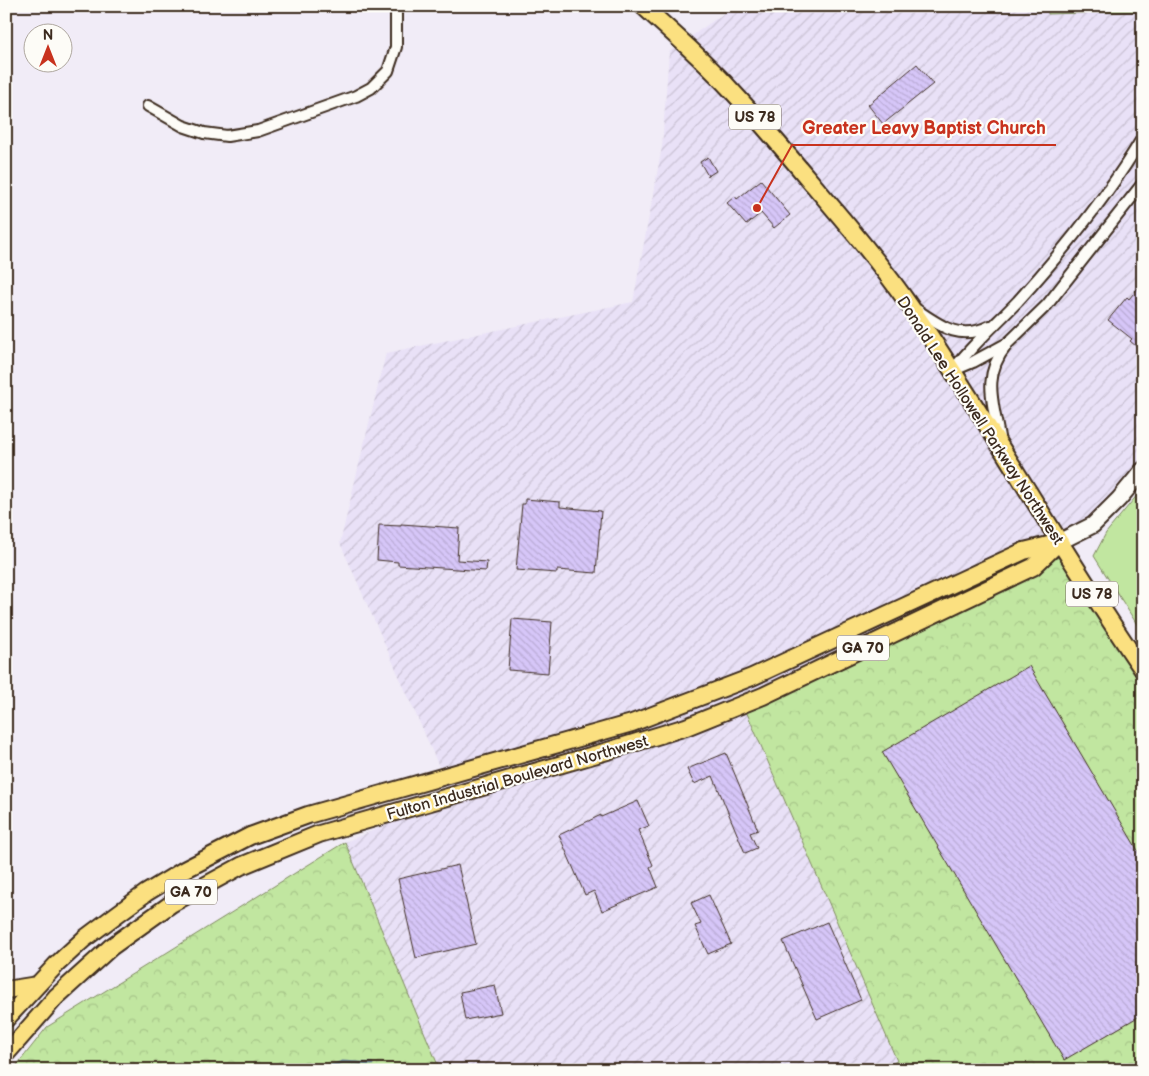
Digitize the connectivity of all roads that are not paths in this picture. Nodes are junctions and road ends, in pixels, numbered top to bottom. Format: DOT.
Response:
graph roads {
  1 [pos="396,6"];
  2 [pos="643,6"];
  3 [pos="148,106"];
  4 [pos="1143,137"];
  5 [pos="1143,183"];
  6 [pos="909,304"];
  7 [pos="998,322"];
  8 [pos="1008,343"];
  9 [pos="953,370"];
  10 [pos="1000,445"];
  11 [pos="1143,470"];
  12 [pos="1059,542"];
  13 [pos="1143,670"];
  14 [pos="37,985"];
  15 [pos="6,990"];
  16 [pos="6,1019"];
  17 [pos="6,1054"];
  1 -- 3 [label="street"];
  2 -- 6 [label="main road, Donald Lee Hollowell Parkway Northwest / US 78"];
  4 -- 7 [label="street"];
  5 -- 8 [label="street"];
  6 -- 7 [label="street"];
  6 -- 9 [label="main road, Donald Lee Hollowell Parkway Northwest / US 78"];
  7 -- 9 [label="street"];
  8 -- 9 [label="street"];
  8 -- 10 [label="street"];
  9 -- 10 [label="main road, Donald Lee Hollowell Parkway Northwest / US 78"];
  10 -- 12 [label="main road, Donald Lee Hollowell Parkway Northwest / US 78"];
  11 -- 12 [label="main road, Fulton Industrial Boulevard Northwest"];
  12 -- 13 [label="main road, Donald Lee Hollowell Parkway Northwest / US 78"];
  12 -- 14 [label="main road, Fulton Industrial Boulevard Northwest / GA 70"];
  12 -- 17 [label="main road, Fulton Industrial Boulevard Northwest / GA 70"];
  14 -- 15 [label="main road"];
  14 -- 16 [label="main road, Fulton Industrial Boulevard Northwest / GA 70"];
}
